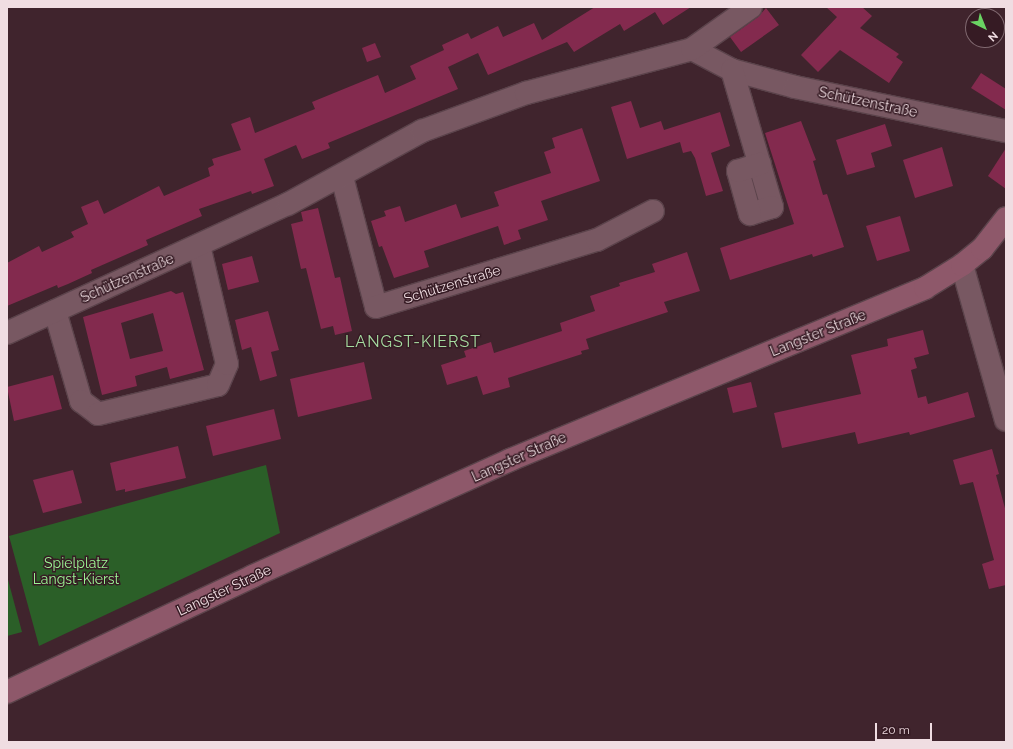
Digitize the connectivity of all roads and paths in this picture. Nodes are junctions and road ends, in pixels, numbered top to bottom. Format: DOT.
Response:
graph roads {
  1 [pos="751,7"];
  2 [pos="692,49"];
  3 [pos="732,70"];
  4 [pos="1006,131"];
  5 [pos="760,164"];
  6 [pos="342,176"];
  7 [pos="653,211"];
  8 [pos="1006,218"];
  9 [pos="199,246"];
  10 [pos="962,265"];
  11 [pos="55,311"];
  12 [pos="7,333"];
  13 [pos="1002,388"];
  14 [pos="1006,420"];
  15 [pos="12,692"];
  1 -- 2 [label="street, Schützenstraße"];
  2 -- 3 [label="street, Schützenstraße"];
  2 -- 6 [label="street, Schützenstraße"];
  3 -- 4 [label="street, Schützenstraße"];
  3 -- 5 [label="street"];
  6 -- 7 [label="street, Schützenstraße"];
  6 -- 9 [label="street, Schützenstraße"];
  8 -- 10 [label="street, Langster Straße"];
  9 -- 11 [label="street, Schützenstraße"];
  9 -- 11 [label="street"];
  10 -- 13 [label="street"];
  10 -- 15 [label="street, Langster Straße"];
  11 -- 12 [label="street, Schützenstraße"];
  13 -- 14 [label="street"];
}
